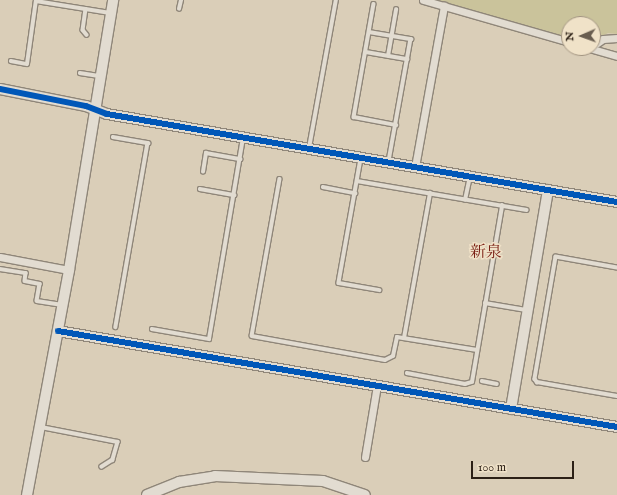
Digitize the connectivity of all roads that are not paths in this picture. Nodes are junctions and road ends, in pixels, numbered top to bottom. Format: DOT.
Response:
graph roads {
  1 [pos="113,0"];
  2 [pos="181,0"];
  3 [pos="336,0"];
  4 [pos="423,0"];
  5 [pos="36,1"];
  6 [pos="374,4"];
  7 [pos="444,6"];
  8 [pos="86,9"];
  9 [pos="179,9"];
  10 [pos="396,10"];
  11 [pos="111,13"];
  12 [pos="369,32"];
  13 [pos="87,35"];
  14 [pos="392,36"];
  15 [pos="617,38"];
  16 [pos="561,40"];
  17 [pos="601,40"];
  18 [pos="601,51"];
  19 [pos="366,52"];
  20 [pos="388,56"];
  21 [pos="617,56"];
  22 [pos="407,59"];
  23 [pos="11,61"];
  24 [pos="80,74"];
  25 [pos="100,77"];
  26 [pos="0,89"];
  27 [pos="95,111"];
  28 [pos="396,125"];
  29 [pos="113,137"];
  30 [pos="243,138"];
  31 [pos="309,149"];
  32 [pos="361,158"];
  33 [pos="240,160"];
  34 [pos="389,163"];
  35 [pos="415,167"];
  36 [pos="203,172"];
  37 [pos="470,176"];
  38 [pos="280,179"];
  39 [pos="357,180"];
  40 [pos="323,187"];
  41 [pos="200,189"];
  42 [pos="548,190"];
  43 [pos="355,193"];
  44 [pos="430,193"];
  45 [pos="234,195"];
  46 [pos="465,200"];
  47 [pos="617,202"];
  48 [pos="502,206"];
  49 [pos="528,210"];
  50 [pos="0,257"];
  51 [pos="617,268"];
  52 [pos="0,269"];
  53 [pos="69,270"];
  54 [pos="379,290"];
  55 [pos="485,303"];
  56 [pos="62,305"];
  57 [pos="528,310"];
  58 [pos="116,327"];
  59 [pos="152,329"];
  60 [pos="58,331"];
  61 [pos="404,338"];
  62 [pos="477,350"];
  63 [pos="407,374"];
  64 [pos="482,381"];
  65 [pos="498,384"];
  66 [pos="377,385"];
  67 [pos="617,396"];
  68 [pos="511,409"];
  69 [pos="40,427"];
  70 [pos="617,427"];
  71 [pos="365,458"];
  72 [pos="102,467"];
  73 [pos="27,495"];
  74 [pos="147,495"];
  75 [pos="365,495"];
  1 -- 11 [label="street"];
  2 -- 9 [label="lane"];
  3 -- 31 [label="lane"];
  4 -- 7 [label="street"];
  5 -- 8 [label="lane"];
  5 -- 23 [label="lane"];
  6 -- 12 [label="lane"];
  7 -- 16 [label="street"];
  7 -- 35 [label="street"];
  8 -- 11 [label="lane"];
  8 -- 13 [label="lane"];
  10 -- 14 [label="lane"];
  11 -- 25 [label="street"];
  12 -- 14 [label="lane"];
  12 -- 19 [label="lane"];
  14 -- 20 [label="lane"];
  14 -- 22 [label="lane"];
  15 -- 17 [label="street"];
  18 -- 21 [label="street"];
  19 -- 20 [label="lane"];
  19 -- 28 [label="lane"];
  20 -- 22 [label="lane"];
  22 -- 28 [label="lane"];
  24 -- 25 [label="lane"];
  25 -- 27 [label="street"];
  26 -- 27 [label="street"];
  27 -- 30 [label="street"];
  27 -- 53 [label="street"];
  28 -- 34 [label="lane"];
  29 -- 58 [label="lane"];
  30 -- 31 [label="street"];
  30 -- 33 [label="lane"];
  31 -- 32 [label="street"];
  32 -- 34 [label="street"];
  32 -- 39 [label="lane"];
  33 -- 36 [label="lane"];
  33 -- 45 [label="lane"];
  34 -- 35 [label="street"];
  35 -- 37 [label="street"];
  37 -- 42 [label="street"];
  37 -- 46 [label="lane"];
  38 -- 61 [label="lane"];
  39 -- 43 [label="lane"];
  39 -- 44 [label="lane"];
  40 -- 43 [label="lane"];
  41 -- 45 [label="lane"];
  42 -- 47 [label="street"];
  42 -- 57 [label="street"];
  43 -- 54 [label="lane"];
  44 -- 46 [label="lane"];
  44 -- 61 [label="lane"];
  45 -- 59 [label="lane"];
  46 -- 48 [label="lane"];
  48 -- 49 [label="lane"];
  48 -- 55 [label="lane"];
  50 -- 53 [label="street"];
  51 -- 67 [label="lane"];
  52 -- 56 [label="lane"];
  53 -- 56 [label="street"];
  55 -- 57 [label="lane"];
  55 -- 62 [label="lane"];
  56 -- 60 [label="street"];
  57 -- 68 [label="street"];
  60 -- 66 [label="street"];
  60 -- 69 [label="street"];
  61 -- 62 [label="lane"];
  62 -- 63 [label="lane"];
  64 -- 65 [label="lane"];
  66 -- 68 [label="street"];
  66 -- 71 [label="street"];
  68 -- 70 [label="street"];
  69 -- 72 [label="lane"];
  69 -- 73 [label="street"];
  74 -- 75 [label="street"];
}
